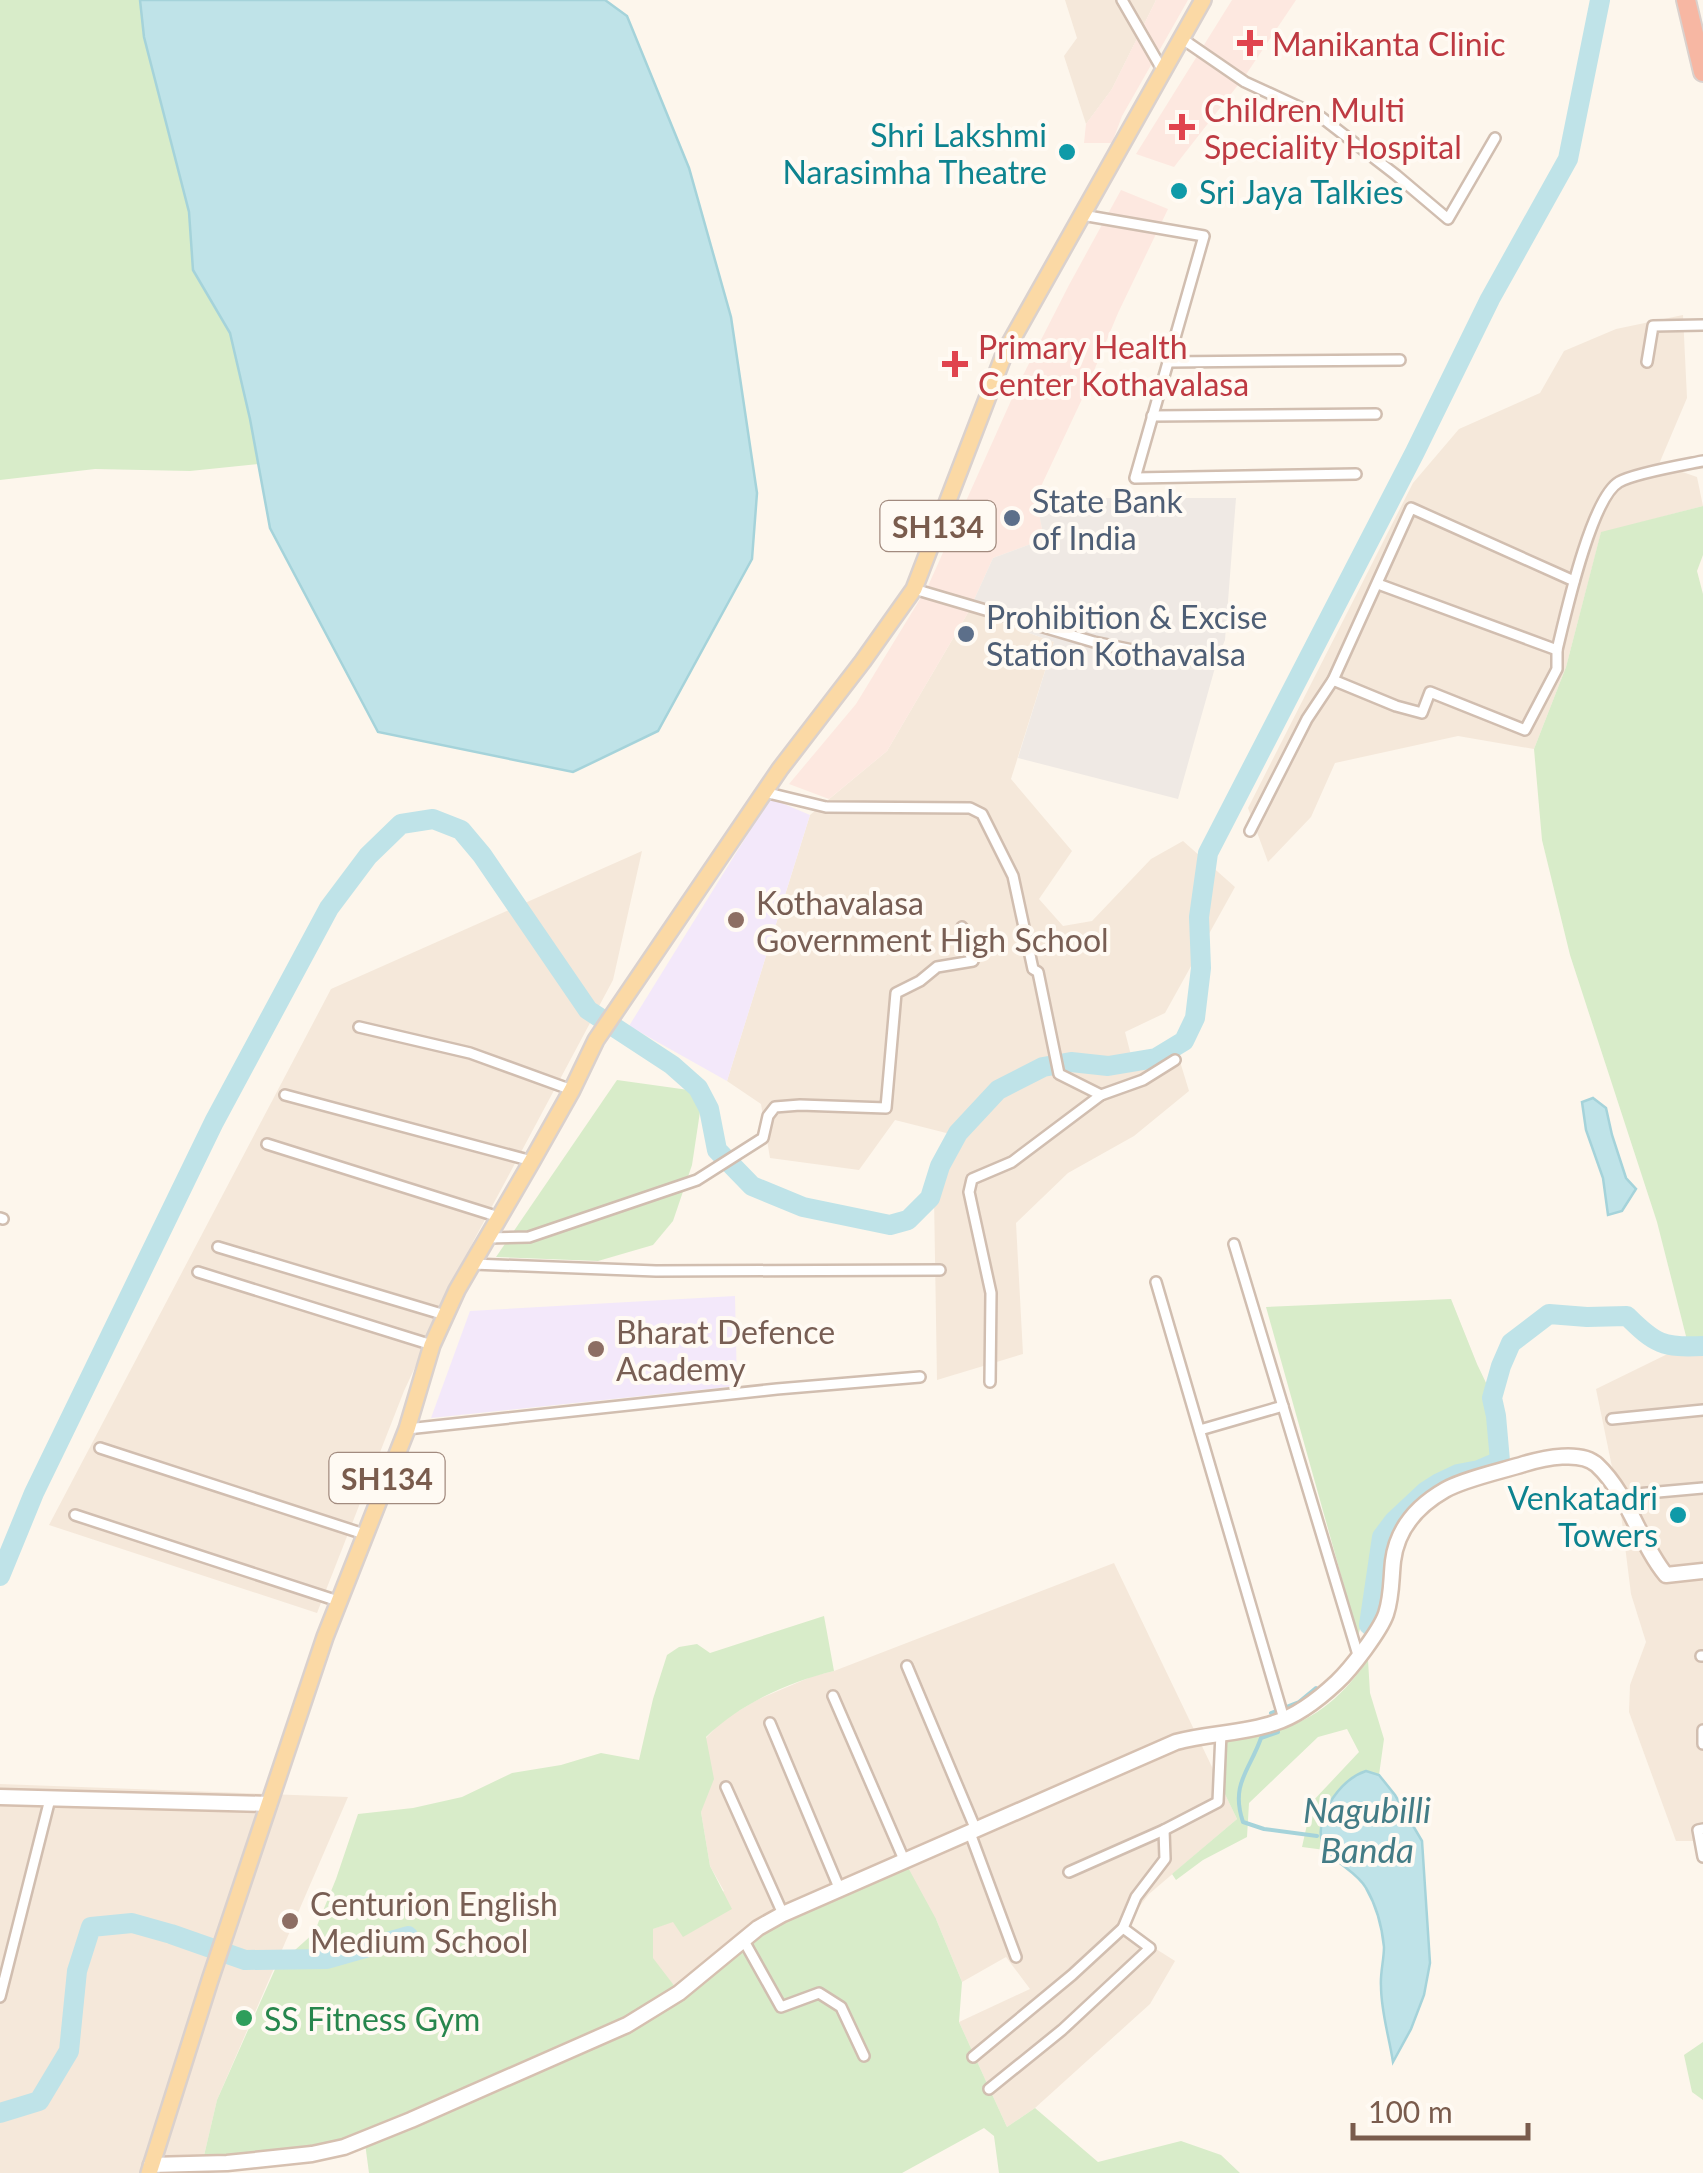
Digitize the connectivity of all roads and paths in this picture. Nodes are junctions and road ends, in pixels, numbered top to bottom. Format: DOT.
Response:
graph roads {
  1 [pos="1122,0"];
  2 [pos="1202,0"];
  3 [pos="1686,0"];
  4 [pos="1181,38"];
  5 [pos="1162,71"];
  6 [pos="1703,72"];
  7 [pos="1495,138"];
  8 [pos="1082,215"];
  9 [pos="1703,325"];
  10 [pos="1400,360"];
  11 [pos="1168,362"];
  12 [pos="1647,362"];
  13 [pos="1376,414"];
  14 [pos="1152,416"];
  15 [pos="1703,461"];
  16 [pos="1356,474"];
  17 [pos="1574,581"];
  18 [pos="1378,584"];
  19 [pos="914,589"];
  20 [pos="1557,650"];
  21 [pos="1186,661"];
  22 [pos="1333,680"];
  23 [pos="764,792"];
  24 [pos="1250,831"];
  25 [pos="962,927"];
  26 [pos="359,1027"];
  27 [pos="1175,1060"];
  28 [pos="572,1090"];
  29 [pos="1101,1095"];
  30 [pos="285,1096"];
  31 [pos="267,1144"];
  32 [pos="532,1162"];
  33 [pos="499,1217"];
  34 [pos="487,1238"];
  35 [pos="1234,1244"];
  36 [pos="218,1247"];
  37 [pos="474,1264"];
  38 [pos="940,1270"];
  39 [pos="198,1272"];
  40 [pos="1156,1282"];
  41 [pos="445,1315"];
  42 [pos="432,1345"];
  43 [pos="920,1378"];
  44 [pos="990,1382"];
  45 [pos="1282,1406"];
  46 [pos="1703,1410"];
  47 [pos="1612,1419"];
  48 [pos="407,1428"];
  49 [pos="1200,1430"];
  50 [pos="100,1448"];
  51 [pos="1703,1488"];
  52 [pos="1636,1494"];
  53 [pos="74,1514"];
  54 [pos="364,1534"];
  55 [pos="1703,1571"];
  56 [pos="338,1601"];
  57 [pos="1358,1655"];
  58 [pos="907,1666"];
  59 [pos="834,1696"];
  60 [pos="1284,1717"];
  61 [pos="770,1723"];
  62 [pos="1703,1730"];
  63 [pos="1221,1732"];
  64 [pos="1703,1744"];
  65 [pos="726,1787"];
  66 [pos="0,1797"];
  67 [pos="50,1799"];
  68 [pos="269,1804"];
  69 [pos="1703,1829"];
  70 [pos="1164,1830"];
  71 [pos="973,1831"];
  72 [pos="1703,1857"];
  73 [pos="905,1862"];
  74 [pos="1069,1872"];
  75 [pos="840,1890"];
  76 [pos="783,1914"];
  77 [pos="1122,1928"];
  78 [pos="744,1941"];
  79 [pos="1016,1957"];
  80 [pos="0,1998"];
  81 [pos="864,2056"];
  82 [pos="973,2057"];
  83 [pos="989,2088"];
  84 [pos="150,2169"];
  1 -- 5 [label="street"];
  2 -- 4 [label="main road, SH134"];
  3 -- 6 [label="highway"];
  4 -- 5 [label="main road, SH134"];
  4 -- 7 [label="street"];
  5 -- 8 [label="main road, SH134"];
  8 -- 11 [label="street"];
  8 -- 19 [label="main road, SH134"];
  9 -- 12 [label="street"];
  10 -- 11 [label="street"];
  11 -- 14 [label="street"];
  13 -- 14 [label="street"];
  14 -- 16 [label="street"];
  15 -- 17 [label="street"];
  17 -- 18 [label="street"];
  17 -- 20 [label="street"];
  18 -- 20 [label="street"];
  18 -- 22 [label="street"];
  19 -- 21 [label="street"];
  19 -- 23 [label="main road, SH134"];
  20 -- 22 [label="street"];
  22 -- 24 [label="street"];
  23 -- 28 [label="main road, SH134"];
  23 -- 29 [label="street"];
  25 -- 34 [label="street"];
  26 -- 28 [label="street"];
  27 -- 29 [label="street"];
  28 -- 32 [label="main road, SH134"];
  29 -- 44 [label="street"];
  30 -- 32 [label="street"];
  31 -- 33 [label="street"];
  32 -- 33 [label="main road, SH134"];
  33 -- 34 [label="main road, SH134"];
  34 -- 37 [label="main road, SH134"];
  35 -- 45 [label="street"];
  36 -- 41 [label="street"];
  37 -- 38 [label="street"];
  37 -- 41 [label="main road, SH134"];
  39 -- 42 [label="street"];
  40 -- 49 [label="street"];
  41 -- 42 [label="main road, SH134"];
  42 -- 48 [label="main road, SH134"];
  43 -- 48 [label="street"];
  45 -- 49 [label="street"];
  45 -- 57 [label="street"];
  46 -- 47 [label="street"];
  48 -- 54 [label="main road, SH134"];
  49 -- 60 [label="street"];
  50 -- 54 [label="street"];
  51 -- 52 [label="street"];
  53 -- 56 [label="street"];
  54 -- 56 [label="main road, SH134"];
  55 -- 57 [label="street"];
  56 -- 68 [label="main road, SH134"];
  57 -- 60 [label="street"];
  58 -- 71 [label="street"];
  59 -- 73 [label="street"];
  60 -- 63 [label="street"];
  61 -- 75 [label="street"];
  62 -- 64 [label="street"];
  63 -- 70 [label="street"];
  63 -- 71 [label="street"];
  65 -- 76 [label="street"];
  66 -- 67 [label="street"];
  67 -- 68 [label="street"];
  67 -- 80 [label="street"];
  68 -- 84 [label="main road, SH134"];
  69 -- 72 [label="street"];
  70 -- 74 [label="street"];
  70 -- 77 [label="street"];
  71 -- 73 [label="street"];
  71 -- 79 [label="street"];
  73 -- 75 [label="street"];
  75 -- 76 [label="street"];
  76 -- 78 [label="street"];
  77 -- 82 [label="street"];
  77 -- 83 [label="street"];
  78 -- 81 [label="street"];
  78 -- 84 [label="street"];
}
